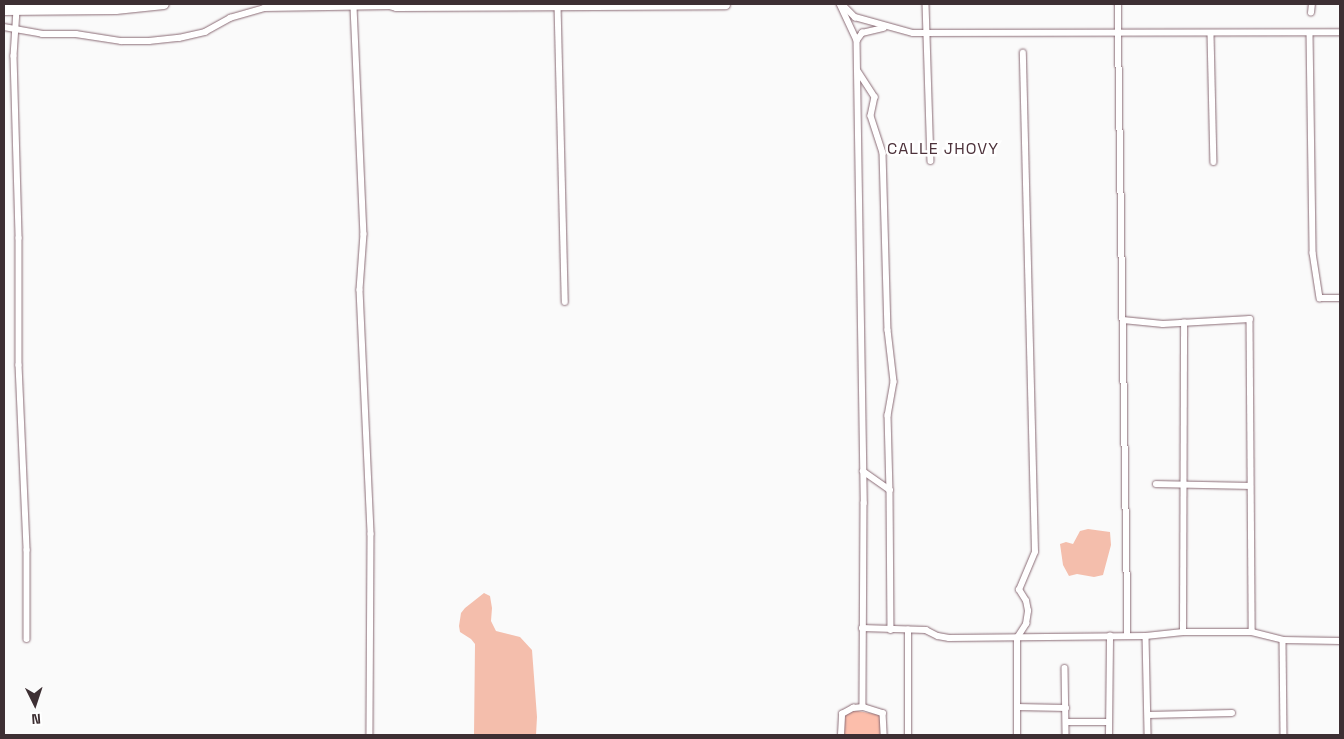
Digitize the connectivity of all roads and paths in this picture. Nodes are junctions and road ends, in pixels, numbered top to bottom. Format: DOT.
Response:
graph roads {
  1 [pos="164,4"];
  2 [pos="725,4"];
  3 [pos="841,4"];
  4 [pos="926,4"];
  5 [pos="1118,4"];
  6 [pos="1312,4"];
  7 [pos="393,5"];
  8 [pos="558,5"];
  9 [pos="354,7"];
  10 [pos="4,10"];
  11 [pos="16,10"];
  12 [pos="1311,13"];
  13 [pos="4,27"];
  14 [pos="885,27"];
  15 [pos="16,28"];
  16 [pos="1340,32"];
  17 [pos="1310,33"];
  18 [pos="927,34"];
  19 [pos="1118,34"];
  20 [pos="1211,34"];
  21 [pos="858,40"];
  22 [pos="1023,53"];
  23 [pos="858,71"];
  24 [pos="931,161"];
  25 [pos="1214,162"];
  26 [pos="1340,298"];
  27 [pos="565,302"];
  28 [pos="1123,320"];
  29 [pos="1184,323"];
  30 [pos="863,471"];
  31 [pos="1156,484"];
  32 [pos="1184,485"];
  33 [pos="1250,486"];
  34 [pos="890,490"];
  35 [pos="862,628"];
  36 [pos="892,630"];
  37 [pos="908,630"];
  38 [pos="1183,632"];
  39 [pos="1252,632"];
  40 [pos="1110,636"];
  41 [pos="1128,636"];
  42 [pos="1146,636"];
  43 [pos="1017,638"];
  44 [pos="27,639"];
  45 [pos="1283,640"];
  46 [pos="1340,641"];
  47 [pos="1065,668"];
  48 [pos="863,707"];
  49 [pos="1016,707"];
  50 [pos="1066,708"];
  51 [pos="1232,713"];
  52 [pos="1148,714"];
  53 [pos="1066,722"];
  54 [pos="1110,722"];
  55 [pos="370,735"];
  56 [pos="841,735"];
  57 [pos="884,735"];
  58 [pos="908,735"];
  59 [pos="1017,735"];
  60 [pos="1066,735"];
  61 [pos="1110,735"];
  62 [pos="1148,735"];
  63 [pos="1284,735"];
  1 -- 11 [label="highway"];
  2 -- 8 [label="main road"];
  3 -- 14 [label="street"];
  3 -- 21 [label="street"];
  4 -- 18 [label="street"];
  5 -- 19 [label="street"];
  6 -- 12 [label="street"];
  7 -- 8 [label="main road"];
  7 -- 9 [label="street"];
  8 -- 27 [label="street"];
  9 -- 15 [label="street"];
  9 -- 55 [label="street"];
  10 -- 11 [label="highway"];
  11 -- 15 [label="street"];
  13 -- 15 [label="street"];
  14 -- 18 [label="street"];
  14 -- 21 [label="street"];
  15 -- 44 [label="street"];
  16 -- 17 [label="street"];
  17 -- 20 [label="street"];
  17 -- 26 [label="street"];
  18 -- 19 [label="street"];
  18 -- 24 [label="street"];
  19 -- 20 [label="street"];
  19 -- 28 [label="street"];
  20 -- 25 [label="street"];
  21 -- 23 [label="street"];
  22 -- 43 [label="street"];
  23 -- 30 [label="street"];
  23 -- 34 [label="street"];
  28 -- 29 [label="street"];
  28 -- 41 [label="street"];
  29 -- 32 [label="street"];
  29 -- 33 [label="street"];
  30 -- 34 [label="street"];
  30 -- 35 [label="street"];
  31 -- 32 [label="street"];
  32 -- 33 [label="street"];
  32 -- 38 [label="street"];
  33 -- 39 [label="street"];
  34 -- 36 [label="street"];
  35 -- 36 [label="street"];
  35 -- 48 [label="street"];
  36 -- 37 [label="street"];
  37 -- 43 [label="street"];
  37 -- 58 [label="street"];
  38 -- 39 [label="street"];
  38 -- 42 [label="street"];
  39 -- 45 [label="street"];
  40 -- 41 [label="street"];
  40 -- 43 [label="street"];
  40 -- 54 [label="street"];
  41 -- 42 [label="street"];
  42 -- 52 [label="street"];
  43 -- 49 [label="street"];
  45 -- 46 [label="street"];
  45 -- 63 [label="street"];
  47 -- 50 [label="street"];
  48 -- 56 [label="street"];
  48 -- 57 [label="street"];
  49 -- 50 [label="street"];
  49 -- 59 [label="street"];
  50 -- 53 [label="street"];
  51 -- 52 [label="street"];
  52 -- 62 [label="street"];
  53 -- 54 [label="street"];
  53 -- 60 [label="street"];
  54 -- 61 [label="street"];
}
